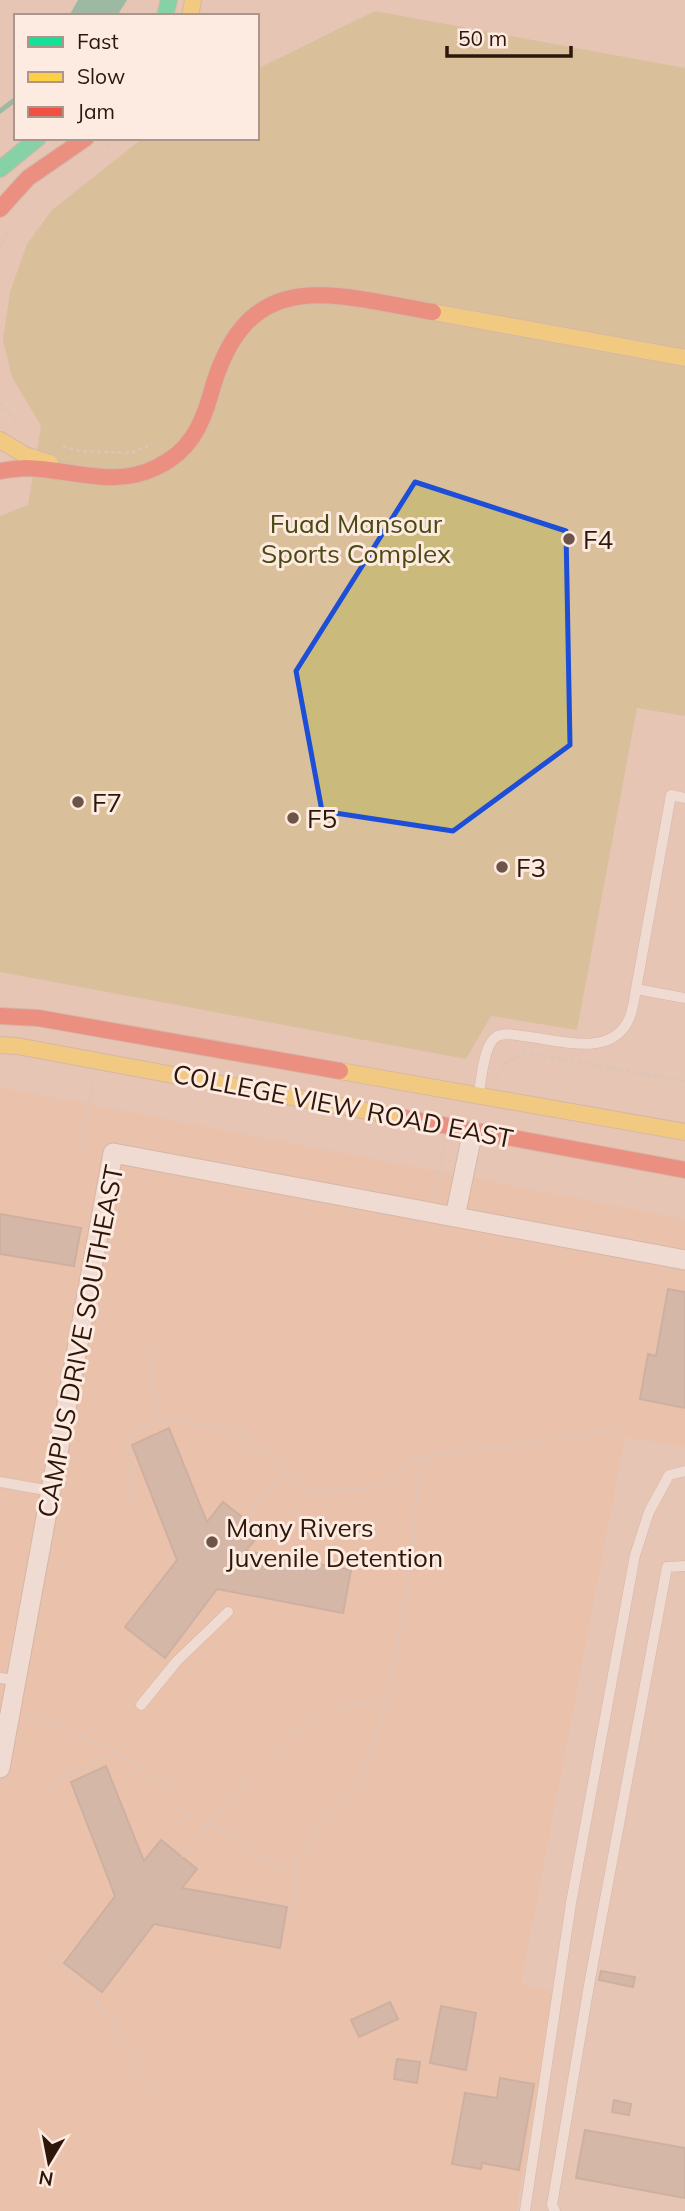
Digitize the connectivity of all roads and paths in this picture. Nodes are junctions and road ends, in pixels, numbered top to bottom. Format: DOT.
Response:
graph roads {
  1 [pos="36,140"];
  2 [pos="83,140"];
  3 [pos="0,169"];
  4 [pos="0,209"];
  5 [pos="685,358"];
  6 [pos="0,440"];
  7 [pos="153,443"];
  8 [pos="57,444"];
  9 [pos="0,471"];
  10 [pos="95,477"];
  11 [pos="685,798"];
  12 [pos="636,989"];
  13 [pos="685,998"];
  14 [pos="0,1016"];
  15 [pos="0,1045"];
  16 [pos="482,1074"];
  17 [pos="93,1080"];
  18 [pos="685,1081"];
  19 [pos="478,1094"];
  20 [pos="473,1130"];
  21 [pos="685,1132"];
  22 [pos="445,1143"];
  23 [pos="80,1147"];
  24 [pos="685,1170"];
  25 [pos="430,1212"];
  26 [pos="455,1217"];
  27 [pos="685,1260"];
  28 [pos="154,1347"];
  29 [pos="160,1418"];
  30 [pos="616,1425"];
  31 [pos="432,1455"];
  32 [pos="685,1471"];
  33 [pos="284,1474"];
  34 [pos="0,1482"];
  35 [pos="51,1490"];
  36 [pos="130,1504"];
  37 [pos="244,1518"];
  38 [pos="685,1566"];
  39 [pos="228,1612"];
  40 [pos="8,1679"];
  41 [pos="141,1705"];
  42 [pos="386,1708"];
  43 [pos="10,1716"];
  44 [pos="116,1752"];
  45 [pos="0,1768"];
  46 [pos="41,1796"];
  47 [pos="209,1826"];
  48 [pos="182,1857"];
  49 [pos="298,1876"];
  50 [pos="290,1927"];
  51 [pos="44,1953"];
  52 [pos="169,2100"];
  53 [pos="525,2211"];
  54 [pos="555,2211"];
  1 -- 3 [label="main road"];
  2 -- 4 [label="main road"];
  5 -- 10 [label="main road"];
  6 -- 10 [label="main road"];
  7 -- 8 [label="path"];
  9 -- 10 [label="main road"];
  11 -- 12 [label="lane"];
  12 -- 13 [label="lane"];
  12 -- 16 [label="lane"];
  14 -- 19 [label="main road, COLLEGE VIEW ROAD EAST"];
  15 -- 20 [label="main road, COLLEGE VIEW ROAD EAST"];
  16 -- 18 [label="path"];
  16 -- 19 [label="lane"];
  17 -- 23 [label="path"];
  19 -- 21 [label="main road, COLLEGE VIEW ROAD EAST"];
  20 -- 24 [label="main road, COLLEGE VIEW ROAD EAST"];
  20 -- 26 [label="street"];
  22 -- 25 [label="path"];
  25 -- 26 [label="street, CAMPUS DRIVE SOUTHEAST"];
  25 -- 35 [label="street, CAMPUS DRIVE SOUTHEAST"];
  26 -- 27 [label="street, CAMPUS DRIVE SOUTHEAST"];
  28 -- 29 [label="path"];
  29 -- 33 [label="path"];
  29 -- 36 [label="path"];
  30 -- 31 [label="path"];
  31 -- 33 [label="path"];
  31 -- 42 [label="path"];
  32 -- 53 [label="lane"];
  33 -- 37 [label="path"];
  34 -- 35 [label="lane"];
  35 -- 40 [label="street, CAMPUS DRIVE SOUTHEAST"];
  38 -- 54 [label="lane"];
  39 -- 41 [label="lane"];
  40 -- 43 [label="street, CAMPUS DRIVE SOUTHEAST"];
  42 -- 47 [label="path"];
  42 -- 49 [label="path"];
  43 -- 44 [label="path"];
  43 -- 45 [label="street, CAMPUS DRIVE SOUTHEAST"];
  44 -- 46 [label="path"];
  44 -- 47 [label="path"];
  47 -- 48 [label="path"];
  47 -- 49 [label="path"];
  49 -- 50 [label="path"];
  51 -- 52 [label="path"];
}
